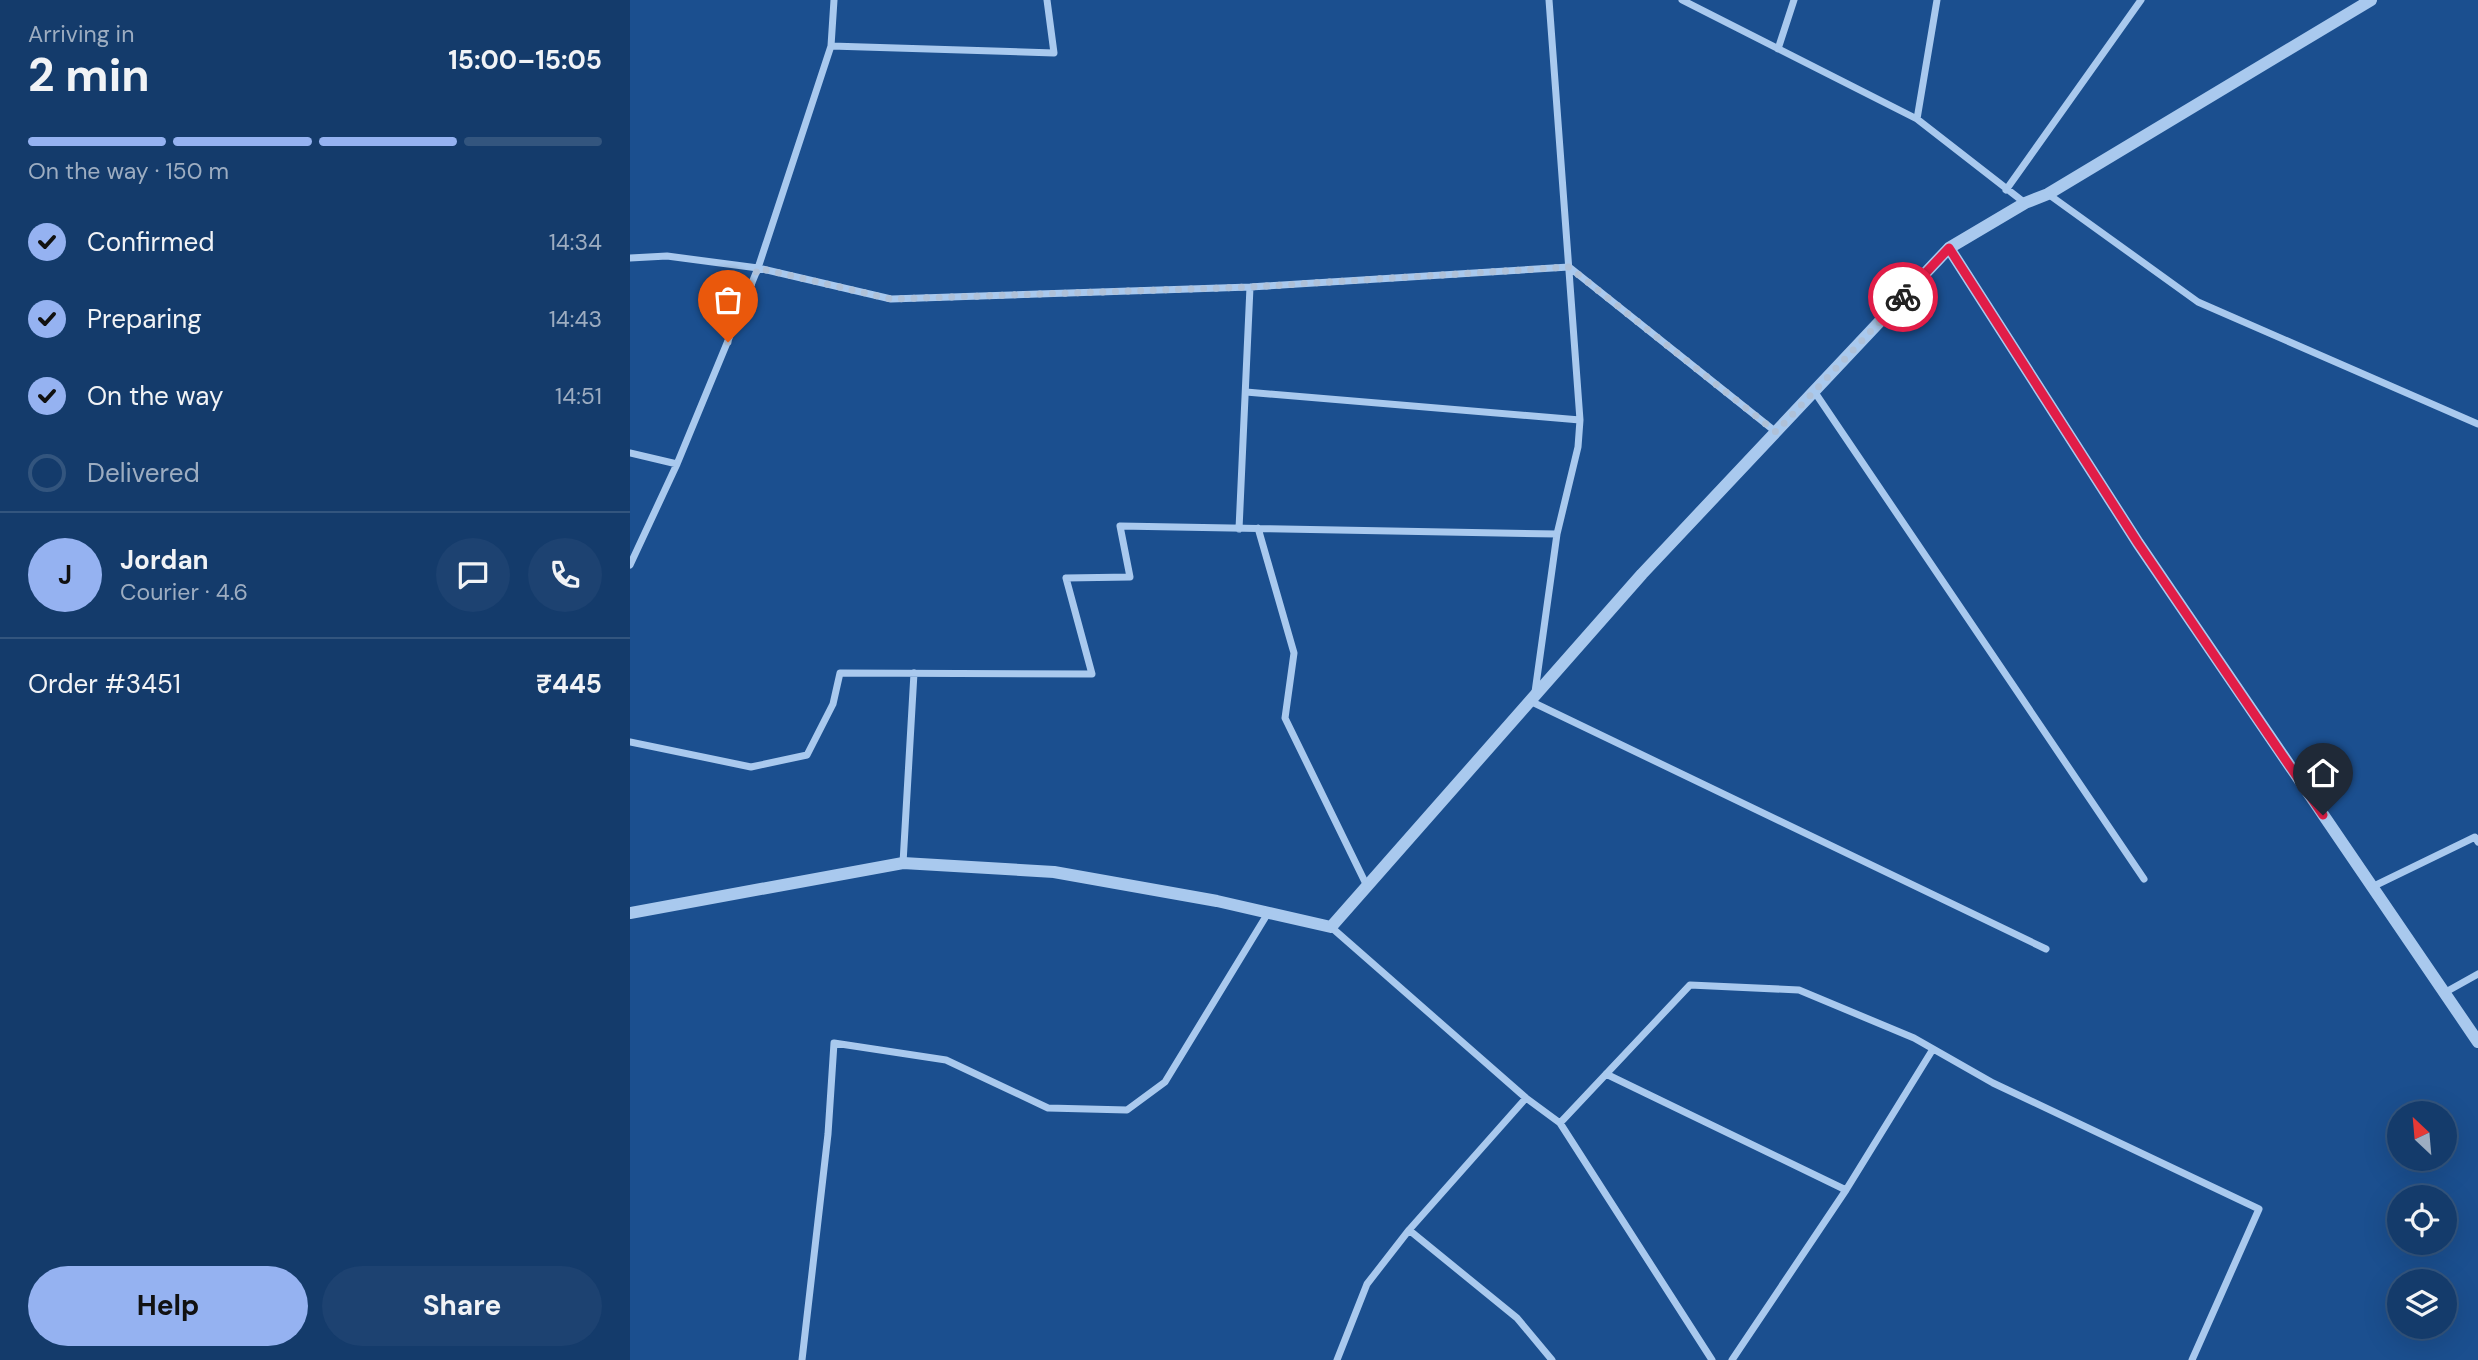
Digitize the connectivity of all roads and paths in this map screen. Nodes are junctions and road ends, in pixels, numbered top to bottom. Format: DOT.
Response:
graph roads {
  1 [pos="834,0"];
  2 [pos="1047,0"];
  3 [pos="1549,0"];
  4 [pos="1682,0"];
  5 [pos="1794,0"];
  6 [pos="1937,0"];
  7 [pos="2141,0"];
  8 [pos="2371,0"];
  9 [pos="831,46"];
  10 [pos="1778,49"];
  11 [pos="1917,119"];
  12 [pos="2006,190"];
  13 [pos="2048,194"];
  14 [pos="2025,203"];
  15 [pos="1949,248"];
  16 [pos="630,258"];
  17 [pos="1569,267"];
  18 [pos="758,268"];
  19 [pos="1250,287"];
  20 [pos="1814,391"];
  21 [pos="1246,392"];
  22 [pos="1580,420"];
  23 [pos="2478,424"];
  24 [pos="1776,432"];
  25 [pos="630,453"];
  26 [pos="677,464"];
  27 [pos="1239,528"];
  28 [pos="1258,528"];
  29 [pos="1557,534"];
  30 [pos="630,565"];
  31 [pos="914,673"];
  32 [pos="1532,698"];
  33 [pos="630,742"];
  34 [pos="2478,842"];
  35 [pos="903,863"];
  36 [pos="2144,880"];
  37 [pos="1366,884"];
  38 [pos="2372,887"];
  39 [pos="630,913"];
  40 [pos="1268,913"];
  41 [pos="1331,927"];
  42 [pos="2046,949"];
  43 [pos="2478,974"];
  44 [pos="2444,993"];
  45 [pos="2478,1042"];
  46 [pos="1933,1049"];
  47 [pos="1606,1074"];
  48 [pos="1526,1098"];
  49 [pos="1560,1123"];
  50 [pos="1846,1190"];
  51 [pos="1409,1230"];
  52 [pos="802,1360"];
  53 [pos="1337,1360"];
  54 [pos="1552,1360"];
  55 [pos="1712,1360"];
  56 [pos="1732,1360"];
  57 [pos="2192,1360"];
  1 -- 9 [label="street"];
  2 -- 9 [label="street"];
  3 -- 17 [label="street"];
  4 -- 10 [label="street"];
  5 -- 10 [label="street"];
  6 -- 11 [label="street"];
  7 -- 12 [label="street"];
  8 -- 13 [label="street"];
  9 -- 18 [label="street"];
  10 -- 11 [label="street"];
  11 -- 12 [label="street"];
  12 -- 14 [label="street"];
  13 -- 14 [label="street"];
  13 -- 23 [label="street"];
  14 -- 15 [label="street"];
  15 -- 20 [label="street"];
  15 -- 38 [label="street"];
  16 -- 18 [label="street"];
  17 -- 19 [label="street"];
  17 -- 22 [label="street"];
  17 -- 24 [label="street"];
  18 -- 19 [label="street"];
  18 -- 26 [label="street"];
  19 -- 21 [label="street"];
  20 -- 24 [label="street"];
  20 -- 36 [label="street"];
  21 -- 22 [label="street"];
  21 -- 27 [label="street"];
  22 -- 29 [label="street"];
  24 -- 32 [label="street"];
  25 -- 26 [label="street"];
  26 -- 30 [label="street"];
  27 -- 28 [label="street"];
  27 -- 31 [label="street"];
  28 -- 29 [label="street"];
  28 -- 37 [label="street"];
  29 -- 32 [label="street"];
  31 -- 33 [label="street"];
  31 -- 35 [label="street"];
  32 -- 37 [label="street"];
  32 -- 42 [label="street"];
  34 -- 38 [label="street"];
  35 -- 39 [label="street"];
  35 -- 40 [label="street"];
  37 -- 41 [label="street"];
  38 -- 44 [label="street"];
  40 -- 41 [label="street"];
  40 -- 52 [label="street"];
  41 -- 48 [label="street"];
  43 -- 44 [label="street"];
  44 -- 45 [label="street"];
  46 -- 47 [label="street"];
  46 -- 50 [label="street"];
  46 -- 57 [label="street"];
  47 -- 49 [label="street"];
  47 -- 50 [label="street"];
  48 -- 49 [label="street"];
  48 -- 51 [label="street"];
  49 -- 55 [label="street"];
  50 -- 56 [label="street"];
  51 -- 53 [label="street"];
  51 -- 54 [label="street"];
}
